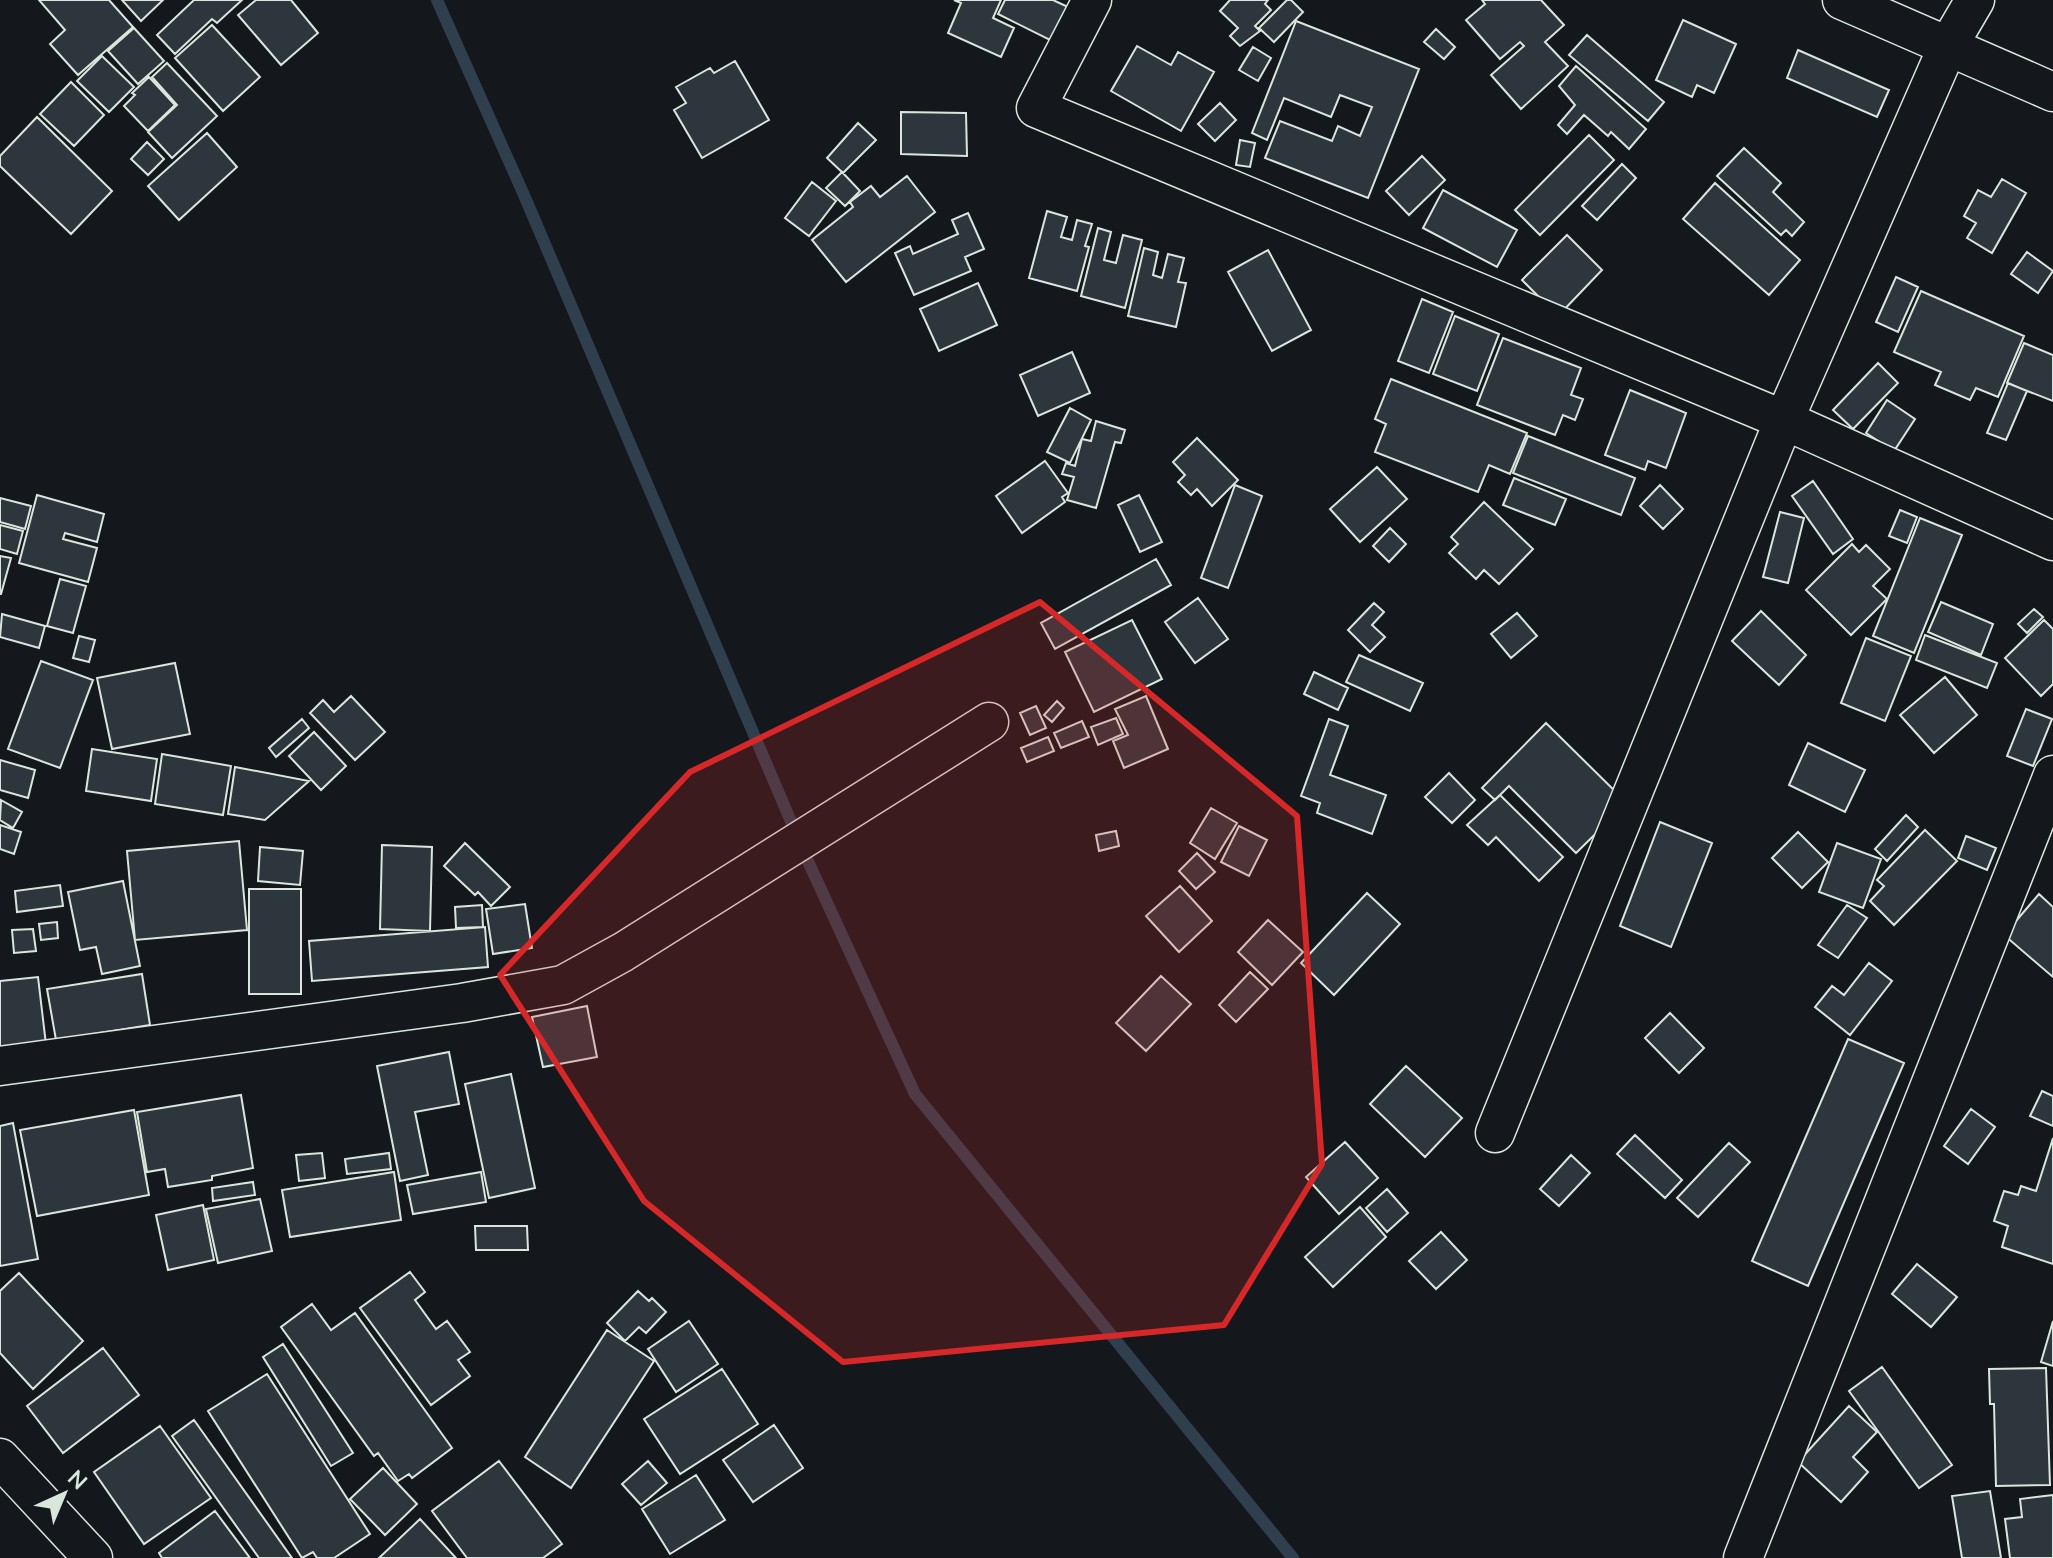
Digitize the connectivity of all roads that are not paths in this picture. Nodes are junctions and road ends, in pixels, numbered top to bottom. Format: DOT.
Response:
graph roads {
  1 [pos="1092,0"];
  2 [pos="1842,0"];
  3 [pos="1975,0"];
  4 [pos="1948,46"];
  5 [pos="2053,92"];
  6 [pos="1784,420"];
  7 [pos="2053,541"];
  8 [pos="989,722"];
  9 [pos="2053,775"];
  10 [pos="0,1066"];
  11 [pos="1495,1133"];
  12 [pos="0,1458"];
  13 [pos="93,1558"];
  14 [pos="1743,1558"];
  1 -- 6 [label="street"];
  2 -- 4 [label="street"];
  3 -- 4 [label="street"];
  4 -- 5 [label="street"];
  4 -- 6 [label="street"];
  6 -- 7 [label="street"];
  6 -- 11 [label="street"];
  8 -- 10 [label="street"];
  9 -- 14 [label="street"];
  12 -- 13 [label="street"];
}
